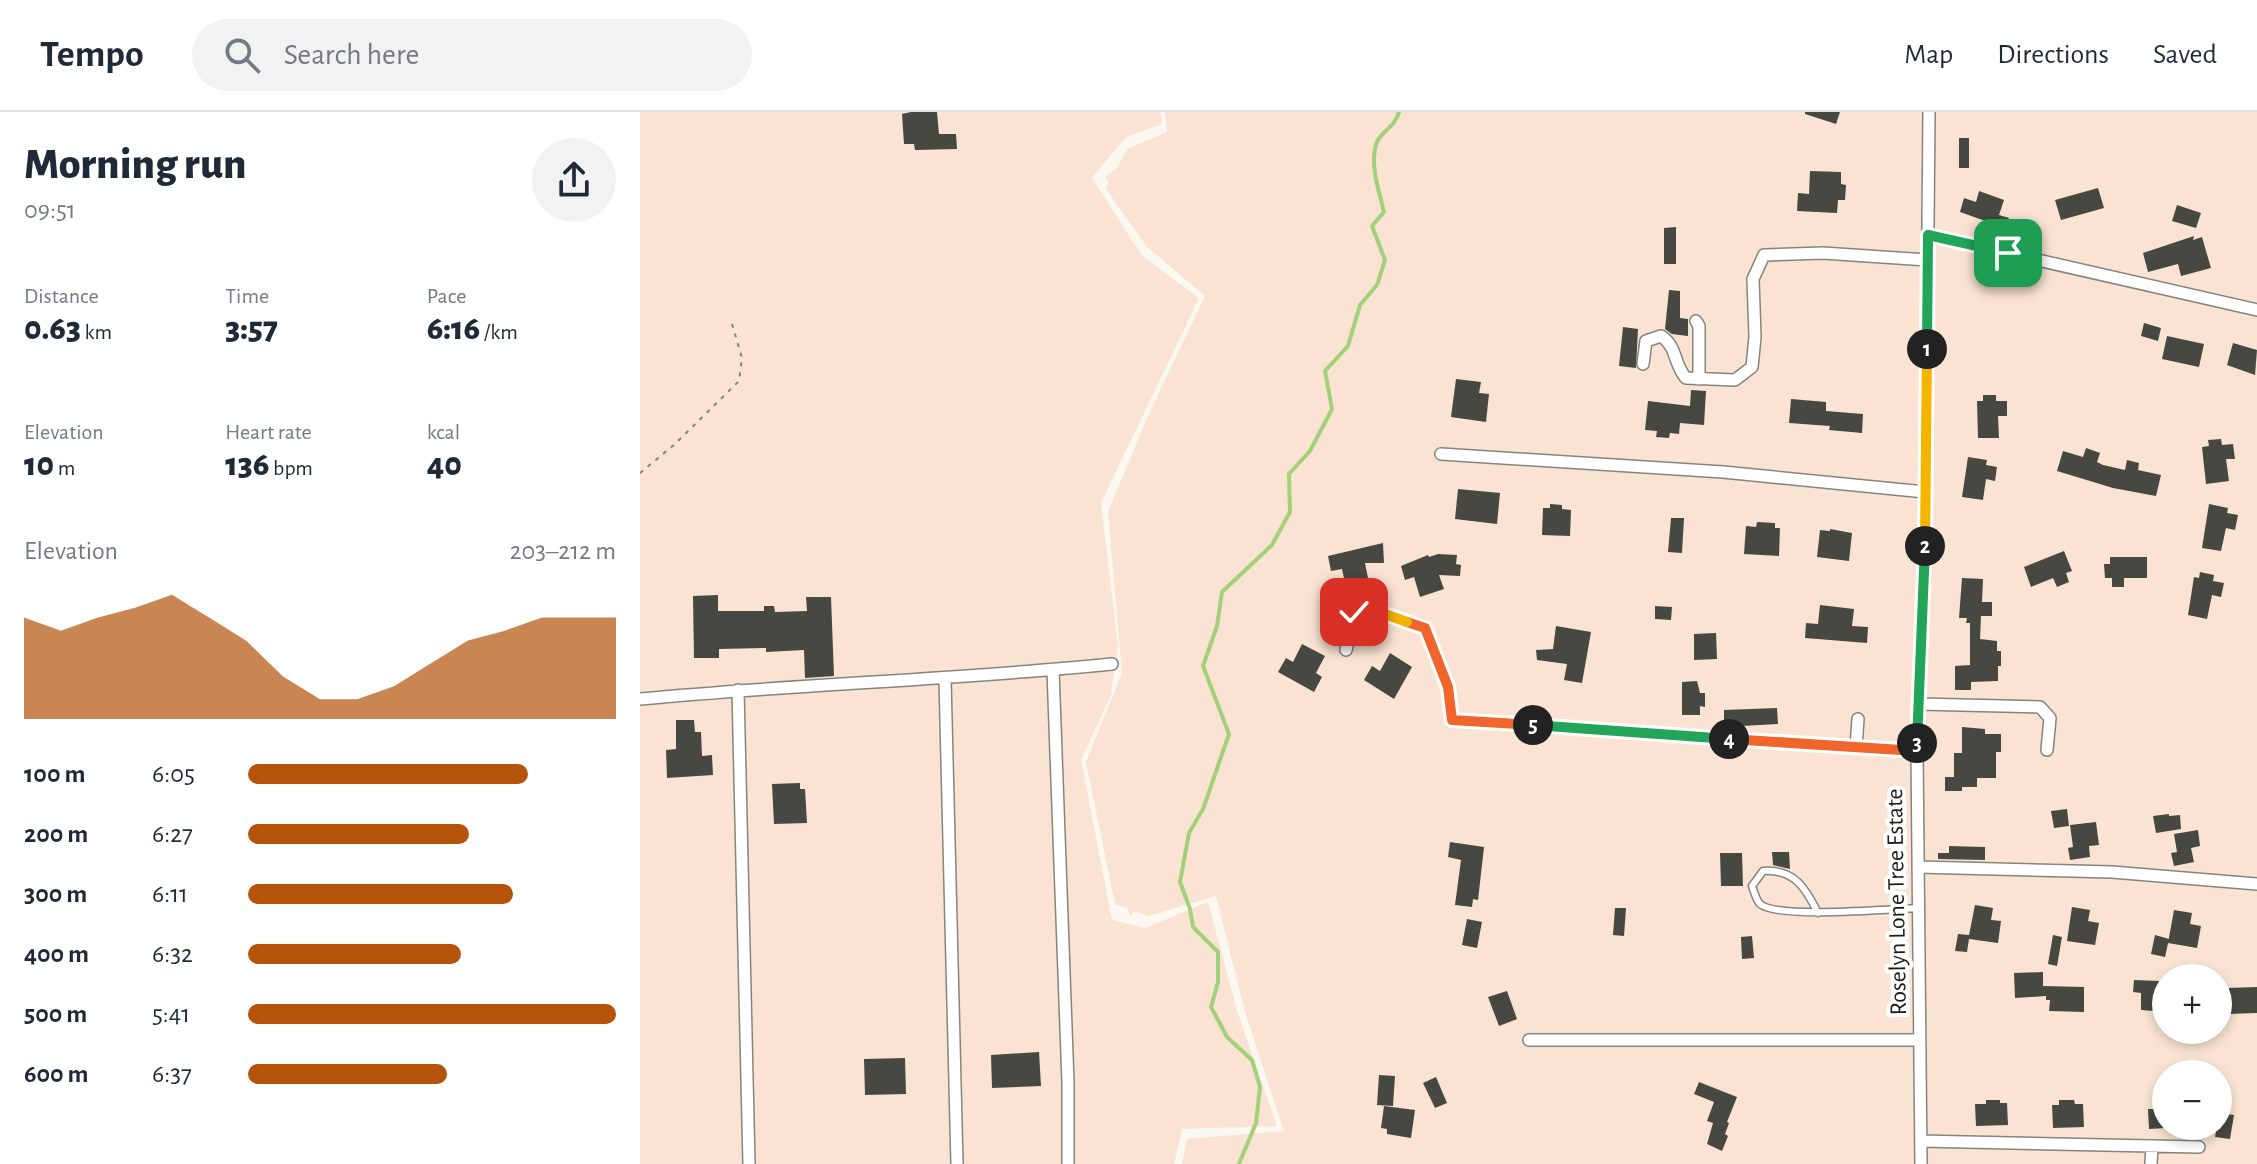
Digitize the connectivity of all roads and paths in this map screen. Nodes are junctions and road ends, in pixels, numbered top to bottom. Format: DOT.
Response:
graph roads {
  1 [pos="1929,112"];
  2 [pos="1928,235"];
  3 [pos="1927,260"];
  4 [pos="2257,310"];
  5 [pos="1696,321"];
  6 [pos="732,324"];
  7 [pos="1643,364"];
  8 [pos="1699,379"];
  9 [pos="1441,454"];
  10 [pos="640,473"];
  11 [pos="1925,492"];
  12 [pos="1346,650"];
  13 [pos="1112,664"];
  14 [pos="1053,670"];
  15 [pos="945,679"];
  16 [pos="738,690"];
  17 [pos="640,699"];
  18 [pos="1919,704"];
  19 [pos="1858,719"];
  20 [pos="1856,747"];
  21 [pos="2047,750"];
  22 [pos="1917,751"];
  23 [pos="1918,867"];
  24 [pos="2257,884"];
  25 [pos="1919,908"];
  26 [pos="1818,913"];
  27 [pos="1529,1040"];
  28 [pos="1920,1040"];
  29 [pos="1921,1141"];
  30 [pos="2152,1146"];
  31 [pos="2199,1147"];
  32 [pos="749,1164"];
  33 [pos="957,1164"];
  34 [pos="1068,1164"];
  35 [pos="1921,1164"];
  36 [pos="2151,1164"];
  1 -- 2 [label="street, Roselyn Lone Tree Estate"];
  2 -- 3 [label="street, Roselyn Lone Tree Estate"];
  2 -- 4 [label="street"];
  3 -- 8 [label="street"];
  3 -- 11 [label="street, Roselyn Lone Tree Estate"];
  5 -- 8 [label="street"];
  6 -- 10 [label="path"];
  7 -- 8 [label="street"];
  9 -- 11 [label="street"];
  11 -- 18 [label="street, Roselyn Lone Tree Estate"];
  12 -- 20 [label="street"];
  13 -- 14 [label="street"];
  14 -- 15 [label="street"];
  14 -- 34 [label="street"];
  15 -- 16 [label="street"];
  15 -- 33 [label="street"];
  16 -- 17 [label="street"];
  16 -- 32 [label="street"];
  18 -- 21 [label="street"];
  18 -- 22 [label="street, Roselyn Lone Tree Estate"];
  19 -- 20 [label="street"];
  20 -- 22 [label="street"];
  22 -- 23 [label="street, Roselyn Lone Tree Estate"];
  23 -- 24 [label="street"];
  23 -- 25 [label="street, Roselyn Lone Tree Estate"];
  25 -- 26 [label="lane"];
  25 -- 28 [label="street, Roselyn Lone Tree Estate"];
  26 -- 26 [label="lane"];
  27 -- 28 [label="street"];
  28 -- 29 [label="street, Roselyn Lone Tree Estate"];
  29 -- 30 [label="street"];
  29 -- 35 [label="street, Roselyn Lone Tree Estate"];
  30 -- 31 [label="street"];
  30 -- 36 [label="street"];
}
